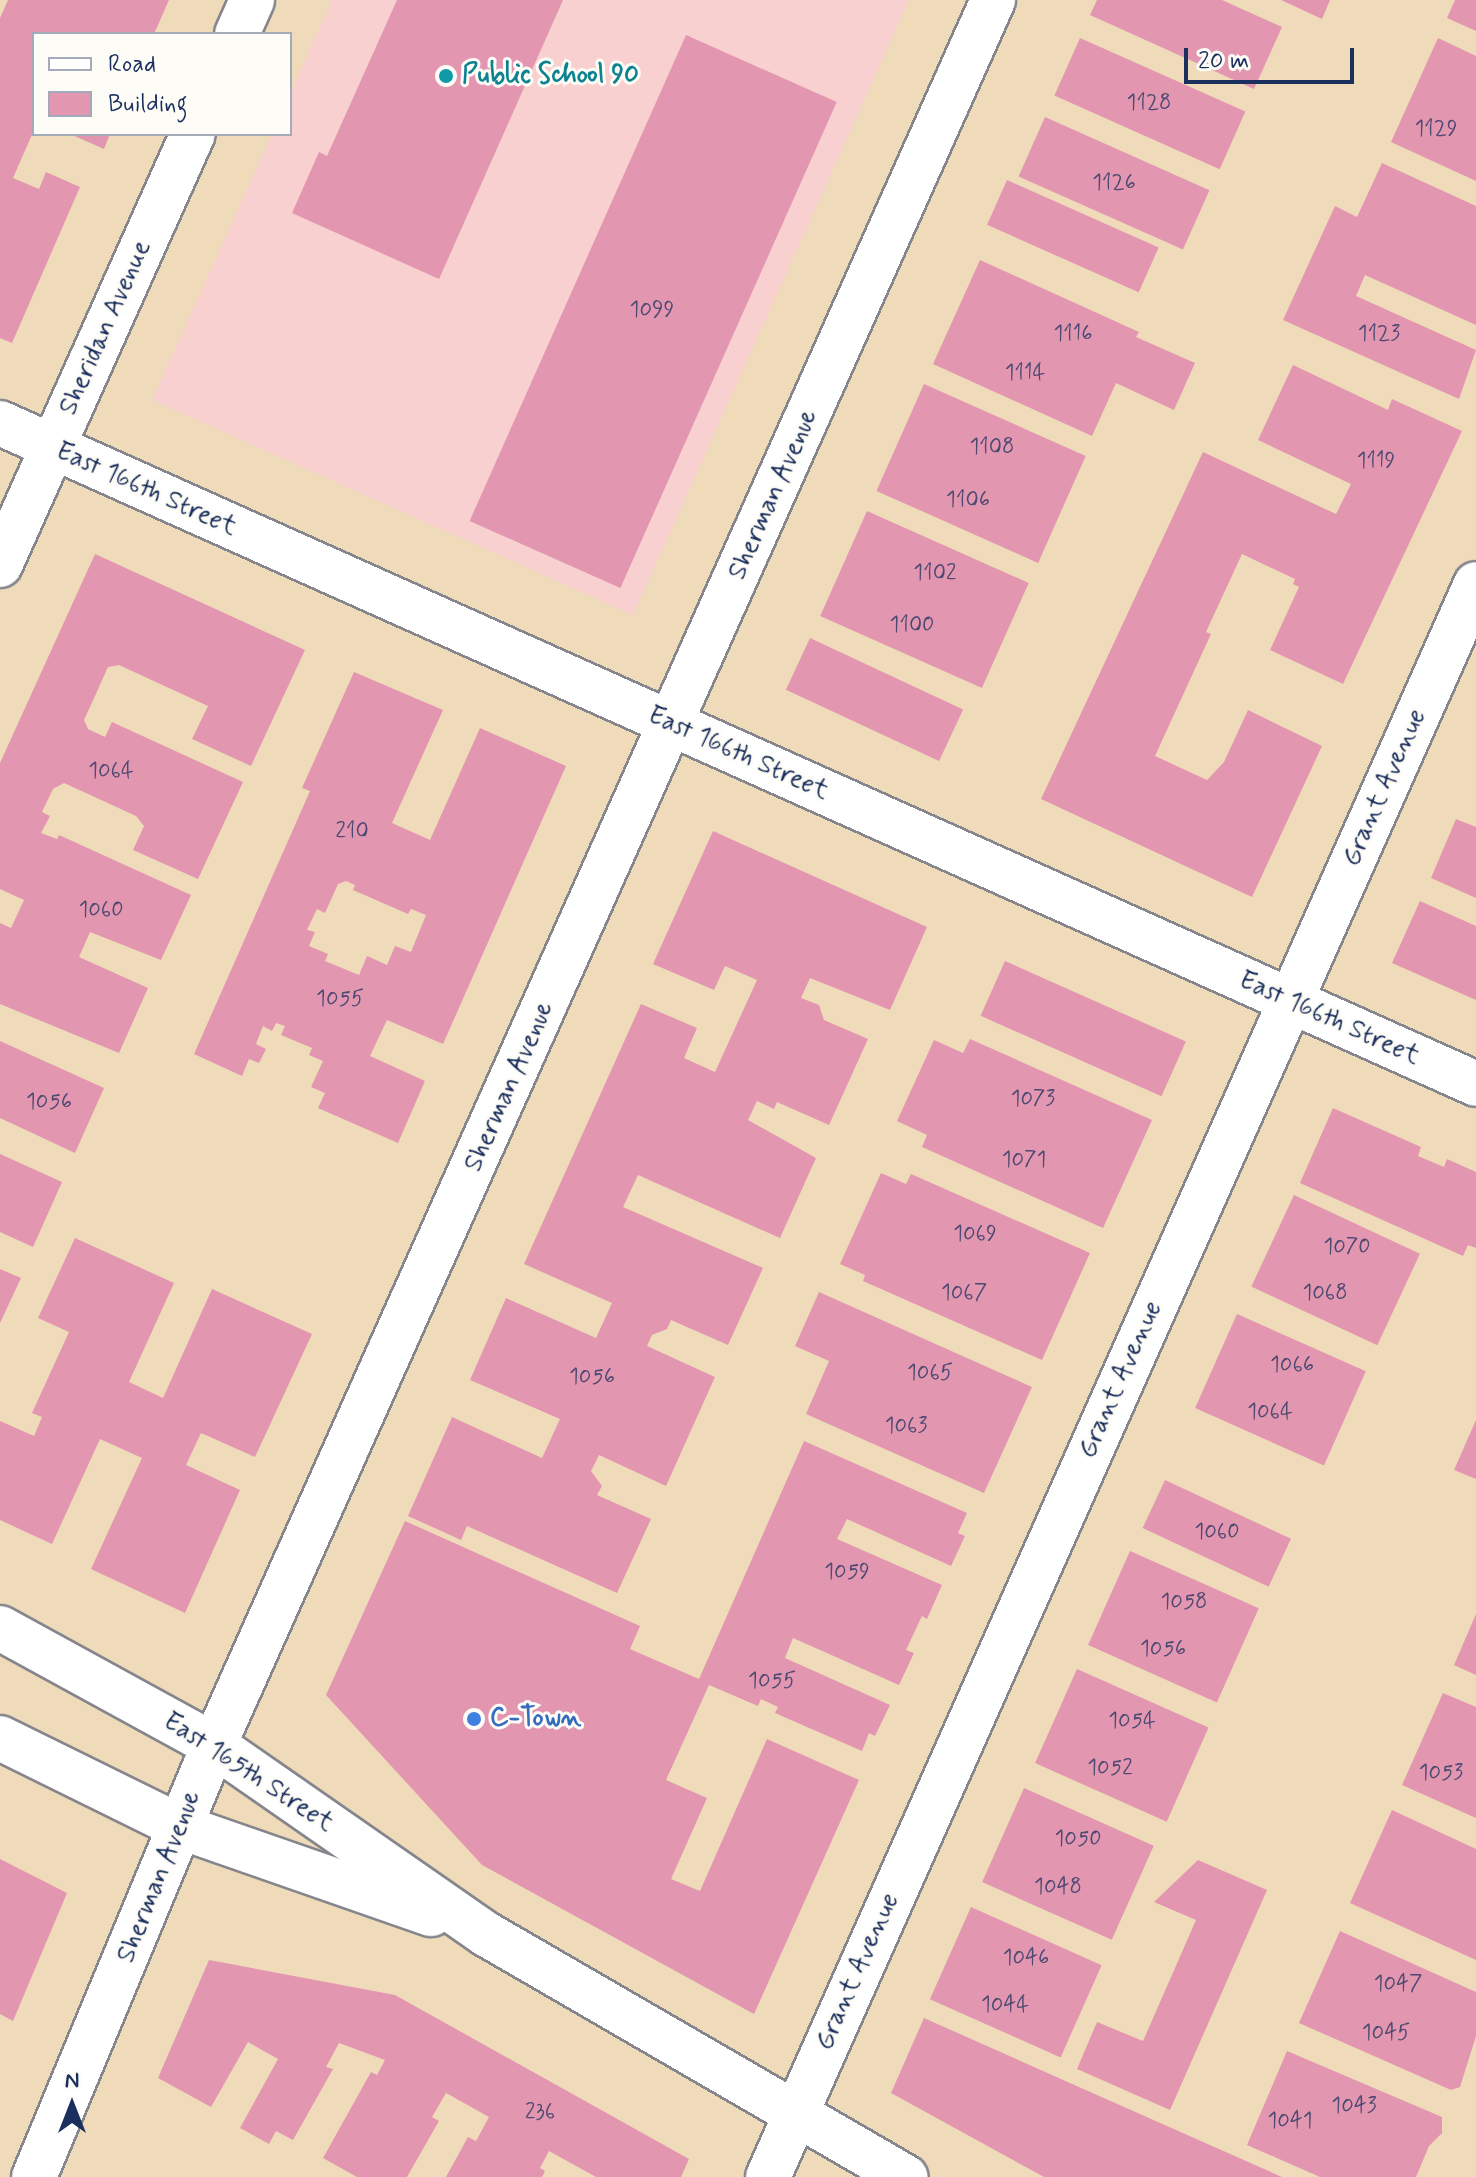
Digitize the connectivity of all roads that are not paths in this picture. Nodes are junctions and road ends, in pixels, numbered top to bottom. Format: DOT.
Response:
graph roads {
  1 [pos="252,0"];
  2 [pos="993,0"];
  3 [pos="238,32"];
  4 [pos="192,136"];
  5 [pos="0,423"];
  6 [pos="52,448"];
  7 [pos="0,565"];
  8 [pos="1476,584"];
  9 [pos="673,725"];
  10 [pos="1289,1001"];
  11 [pos="1476,1084"];
  12 [pos="0,1628"];
  13 [pos="0,1738"];
  14 [pos="214,1745"];
  15 [pos="181,1827"];
  16 [pos="486,1934"];
  17 [pos="795,2114"];
  18 [pos="34,2177"];
  19 [pos="768,2177"];
  20 [pos="906,2177"];
  1 -- 3 [label="street"];
  2 -- 9 [label="street, Sherman Avenue"];
  4 -- 6 [label="street, Sheridan Avenue"];
  5 -- 6 [label="street, East 166th Street"];
  6 -- 7 [label="street, Sheridan Avenue"];
  6 -- 9 [label="street, East 166th Street"];
  8 -- 10 [label="street, Grant Avenue"];
  9 -- 10 [label="street, East 166th Street"];
  9 -- 14 [label="street, Sherman Avenue"];
  10 -- 11 [label="street, East 166th Street"];
  10 -- 17 [label="street, Grant Avenue"];
  12 -- 14 [label="street, East 165th Street"];
  13 -- 15 [label="street, East 165th Street"];
  14 -- 15 [label="street, Sherman Avenue"];
  14 -- 16 [label="street, East 165th Street"];
  15 -- 16 [label="street, East 165th Street"];
  15 -- 18 [label="street, Sherman Avenue"];
  16 -- 17 [label="street, East 165th Street"];
  17 -- 19 [label="street, Grant Avenue"];
  17 -- 20 [label="street, East 165th Street"];
}
